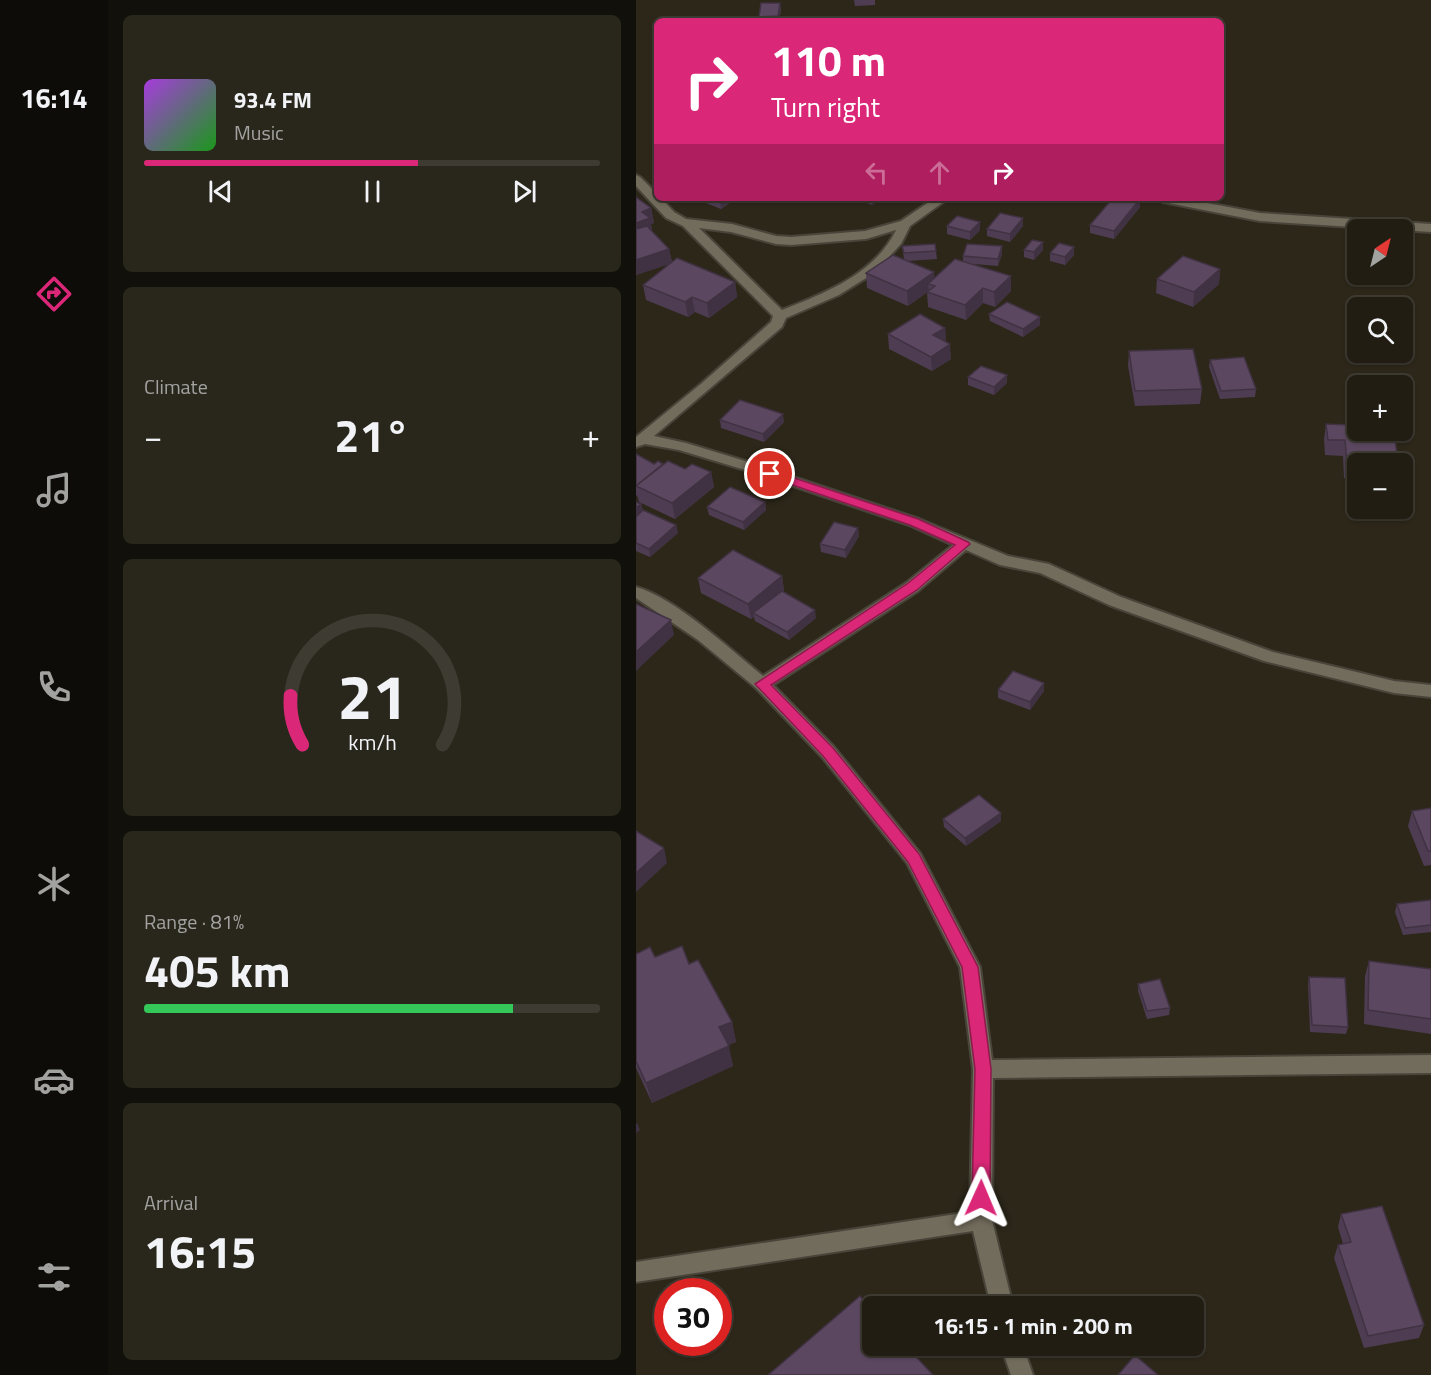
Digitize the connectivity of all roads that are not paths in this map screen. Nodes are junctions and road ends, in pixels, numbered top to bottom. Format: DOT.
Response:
graph roads {
  1 [pos="636,179"];
  2 [pos="654,198"];
  3 [pos="657,201"];
  4 [pos="939,201"];
  5 [pos="1179,201"];
  6 [pos="687,223"];
  7 [pos="905,224"];
  8 [pos="1431,228"];
  9 [pos="780,316"];
  10 [pos="640,441"];
  11 [pos="964,544"];
  12 [pos="641,600"];
  13 [pos="762,684"];
  14 [pos="1431,691"];
  15 [pos="1431,1064"];
  16 [pos="983,1069"];
  17 [pos="981,1220"];
  18 [pos="636,1272"];
  19 [pos="1000,1296"];
  20 [pos="1015,1356"];
  21 [pos="1022,1375"];
  1 -- 2 [label="street"];
  3 -- 6 [label="street"];
  4 -- 7 [label="street"];
  5 -- 8 [label="street"];
  6 -- 7 [label="street"];
  6 -- 9 [label="street"];
  7 -- 9 [label="street"];
  9 -- 10 [label="street"];
  10 -- 11 [label="street"];
  11 -- 13 [label="street"];
  11 -- 14 [label="street"];
  12 -- 13 [label="street"];
  13 -- 16 [label="street"];
  15 -- 16 [label="street"];
  16 -- 17 [label="street"];
  17 -- 18 [label="street"];
  17 -- 19 [label="street"];
  20 -- 21 [label="street"];
}
